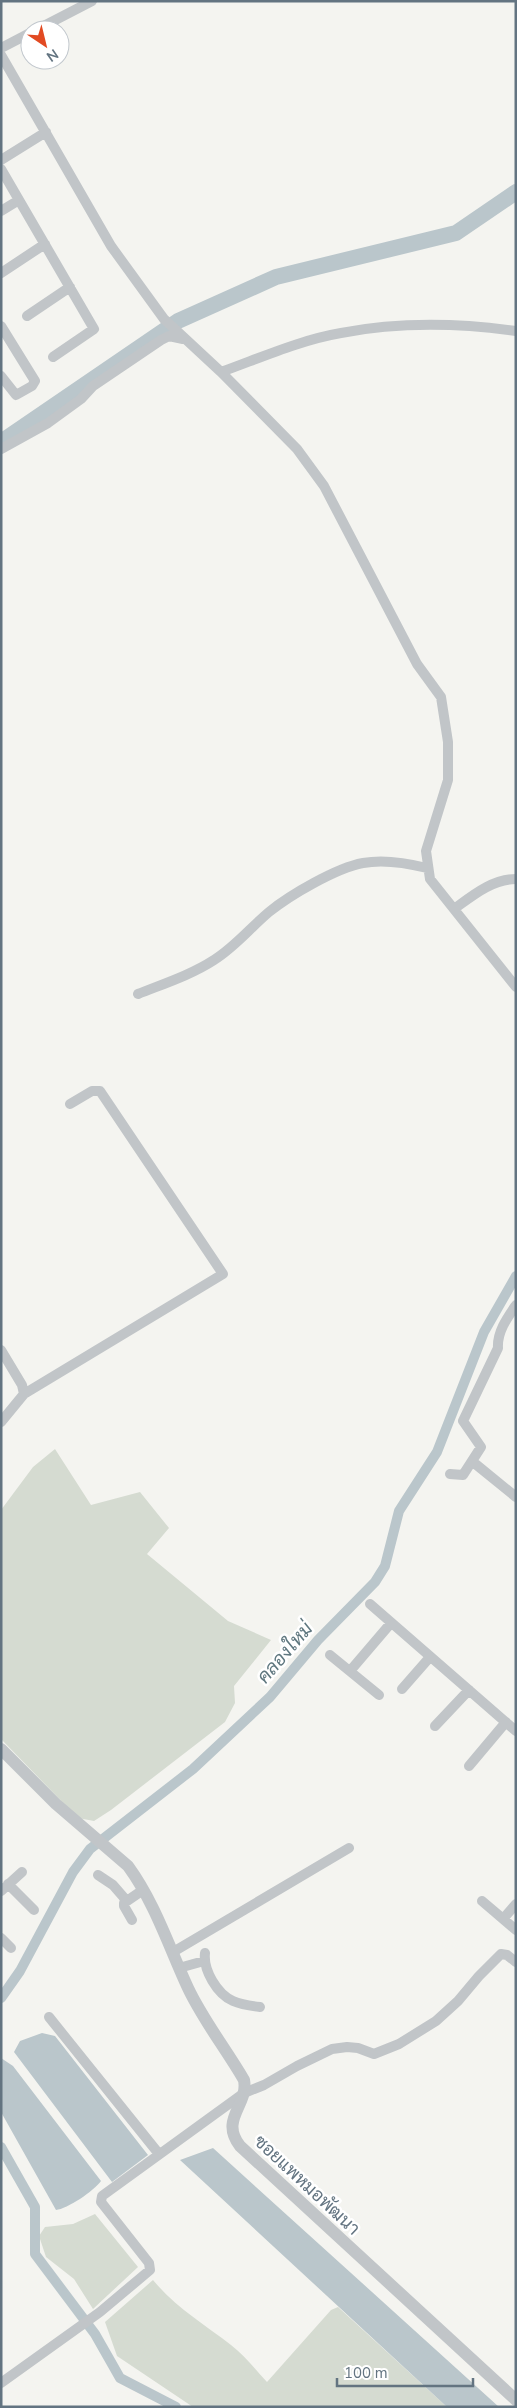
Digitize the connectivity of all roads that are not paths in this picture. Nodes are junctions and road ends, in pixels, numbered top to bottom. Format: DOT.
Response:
graph roads {
  1 [pos="92,1"];
  2 [pos="55,20"];
  3 [pos="20,38"];
  4 [pos="1,48"];
  5 [pos="1,55"];
  6 [pos="46,132"];
  7 [pos="1,160"];
  8 [pos="1,168"];
  9 [pos="19,200"];
  10 [pos="1,212"];
  11 [pos="44,244"];
  12 [pos="1,273"];
  13 [pos="70,287"];
  14 [pos="27,316"];
  15 [pos="1,326"];
  16 [pos="516,331"];
  17 [pos="182,338"];
  18 [pos="53,357"];
  19 [pos="222,372"];
  20 [pos="1,376"];
  21 [pos="1,449"];
  22 [pos="427,865"];
  23 [pos="516,878"];
  24 [pos="454,909"];
  25 [pos="516,987"];
  26 [pos="138,994"];
  27 [pos="70,1104"];
  28 [pos="516,1305"];
  29 [pos="1,1350"];
  30 [pos="24,1394"];
  31 [pos="1,1422"];
  32 [pos="473,1462"];
  33 [pos="450,1474"];
  34 [pos="516,1497"];
  35 [pos="370,1604"];
  36 [pos="392,1623"];
  37 [pos="330,1655"];
  38 [pos="430,1657"];
  39 [pos="350,1672"];
  40 [pos="402,1689"];
  41 [pos="469,1690"];
  42 [pos="379,1695"];
  43 [pos="506,1722"];
  44 [pos="435,1726"];
  45 [pos="516,1731"];
  46 [pos="1,1749"];
  47 [pos="469,1766"];
  48 [pos="349,1848"];
  49 [pos="22,1872"];
  50 [pos="98,1876"];
  51 [pos="5,1887"];
  52 [pos="144,1890"];
  53 [pos="126,1900"];
  54 [pos="482,1901"];
  55 [pos="516,1904"];
  56 [pos="34,1910"];
  57 [pos="502,1919"];
  58 [pos="132,1920"];
  59 [pos="516,1930"];
  60 [pos="1,1938"];
  61 [pos="11,1948"];
  62 [pos="173,1952"];
  63 [pos="516,1962"];
  64 [pos="180,1969"];
  65 [pos="260,2007"];
  66 [pos="49,2017"];
  67 [pos="244,2093"];
  68 [pos="159,2154"];
  69 [pos="1,2383"];
  70 [pos="516,2400"];
  1 -- 2 [label="street"];
  3 -- 4 [label="street"];
  5 -- 6 [label="street"];
  6 -- 7 [label="street"];
  6 -- 17 [label="street"];
  8 -- 9 [label="street"];
  9 -- 10 [label="street"];
  9 -- 11 [label="street"];
  11 -- 12 [label="street"];
  11 -- 13 [label="street"];
  13 -- 14 [label="street"];
  13 -- 18 [label="street"];
  15 -- 20 [label="street"];
  16 -- 19 [label="street"];
  17 -- 19 [label="street"];
  17 -- 21 [label="street"];
  19 -- 22 [label="street"];
  22 -- 24 [label="street"];
  22 -- 26 [label="street"];
  23 -- 24 [label="street"];
  24 -- 25 [label="street"];
  27 -- 30 [label="street"];
  28 -- 32 [label="street"];
  29 -- 30 [label="street"];
  30 -- 31 [label="street"];
  32 -- 33 [label="street"];
  32 -- 34 [label="street"];
  35 -- 36 [label="street"];
  36 -- 38 [label="street"];
  36 -- 39 [label="street"];
  37 -- 39 [label="street"];
  38 -- 40 [label="street"];
  38 -- 41 [label="street"];
  39 -- 42 [label="street"];
  41 -- 43 [label="street"];
  41 -- 44 [label="street"];
  43 -- 45 [label="street"];
  43 -- 47 [label="street"];
  46 -- 52 [label="street"];
  48 -- 62 [label="street"];
  49 -- 51 [label="street"];
  50 -- 53 [label="street"];
  51 -- 56 [label="street"];
  52 -- 53 [label="street"];
  52 -- 62 [label="street"];
  53 -- 58 [label="street"];
  54 -- 57 [label="street"];
  55 -- 57 [label="street"];
  57 -- 59 [label="street"];
  60 -- 61 [label="street"];
  62 -- 64 [label="street"];
  63 -- 67 [label="street"];
  64 -- 65 [label="street"];
  64 -- 67 [label="street"];
  66 -- 68 [label="street"];
  67 -- 68 [label="street"];
  67 -- 70 [label="street, ซอยแพหมอพัฒนา"];
  68 -- 69 [label="street"];
}
